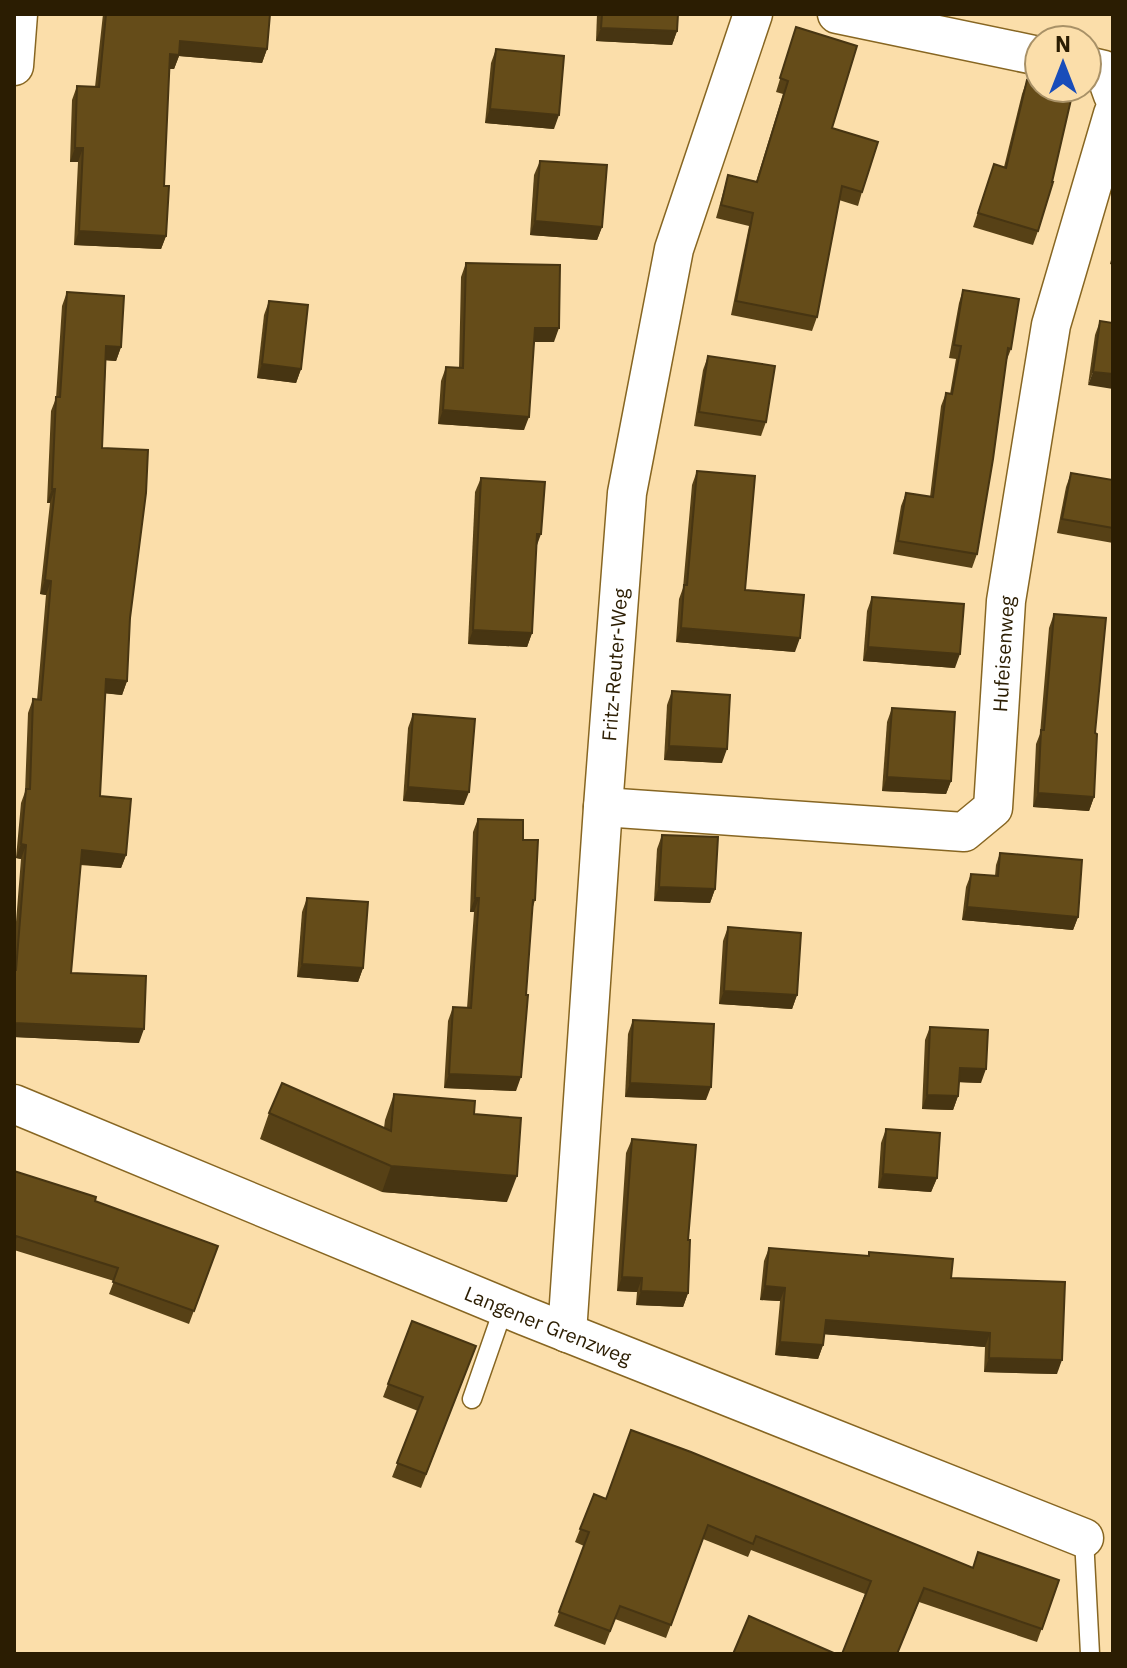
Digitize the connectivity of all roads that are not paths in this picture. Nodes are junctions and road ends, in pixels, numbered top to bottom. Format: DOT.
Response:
graph roads {
  1 [pos="18,14"];
  2 [pos="753,14"];
  3 [pos="837,14"];
  4 [pos="1023,53"];
  5 [pos="14,66"];
  6 [pos="1103,70"];
  7 [pos="1113,95"];
  8 [pos="1113,114"];
  9 [pos="603,807"];
  10 [pos="14,1104"];
  11 [pos="504,1307"];
  12 [pos="567,1333"];
  13 [pos="472,1399"];
  14 [pos="1084,1538"];
  15 [pos="1090,1654"];
  1 -- 5 [label="street"];
  2 -- 9 [label="street, Fritz-Reuter-Weg"];
  3 -- 4 [label="street"];
  6 -- 7 [label="street"];
  8 -- 9 [label="street, Hufeisenweg"];
  9 -- 12 [label="street, Fritz-Reuter-Weg"];
  10 -- 11 [label="street, Langener Grenzweg"];
  11 -- 12 [label="street, Langener Grenzweg"];
  11 -- 13 [label="lane"];
  12 -- 14 [label="street, Langener Grenzweg"];
  14 -- 15 [label="lane"];
}
